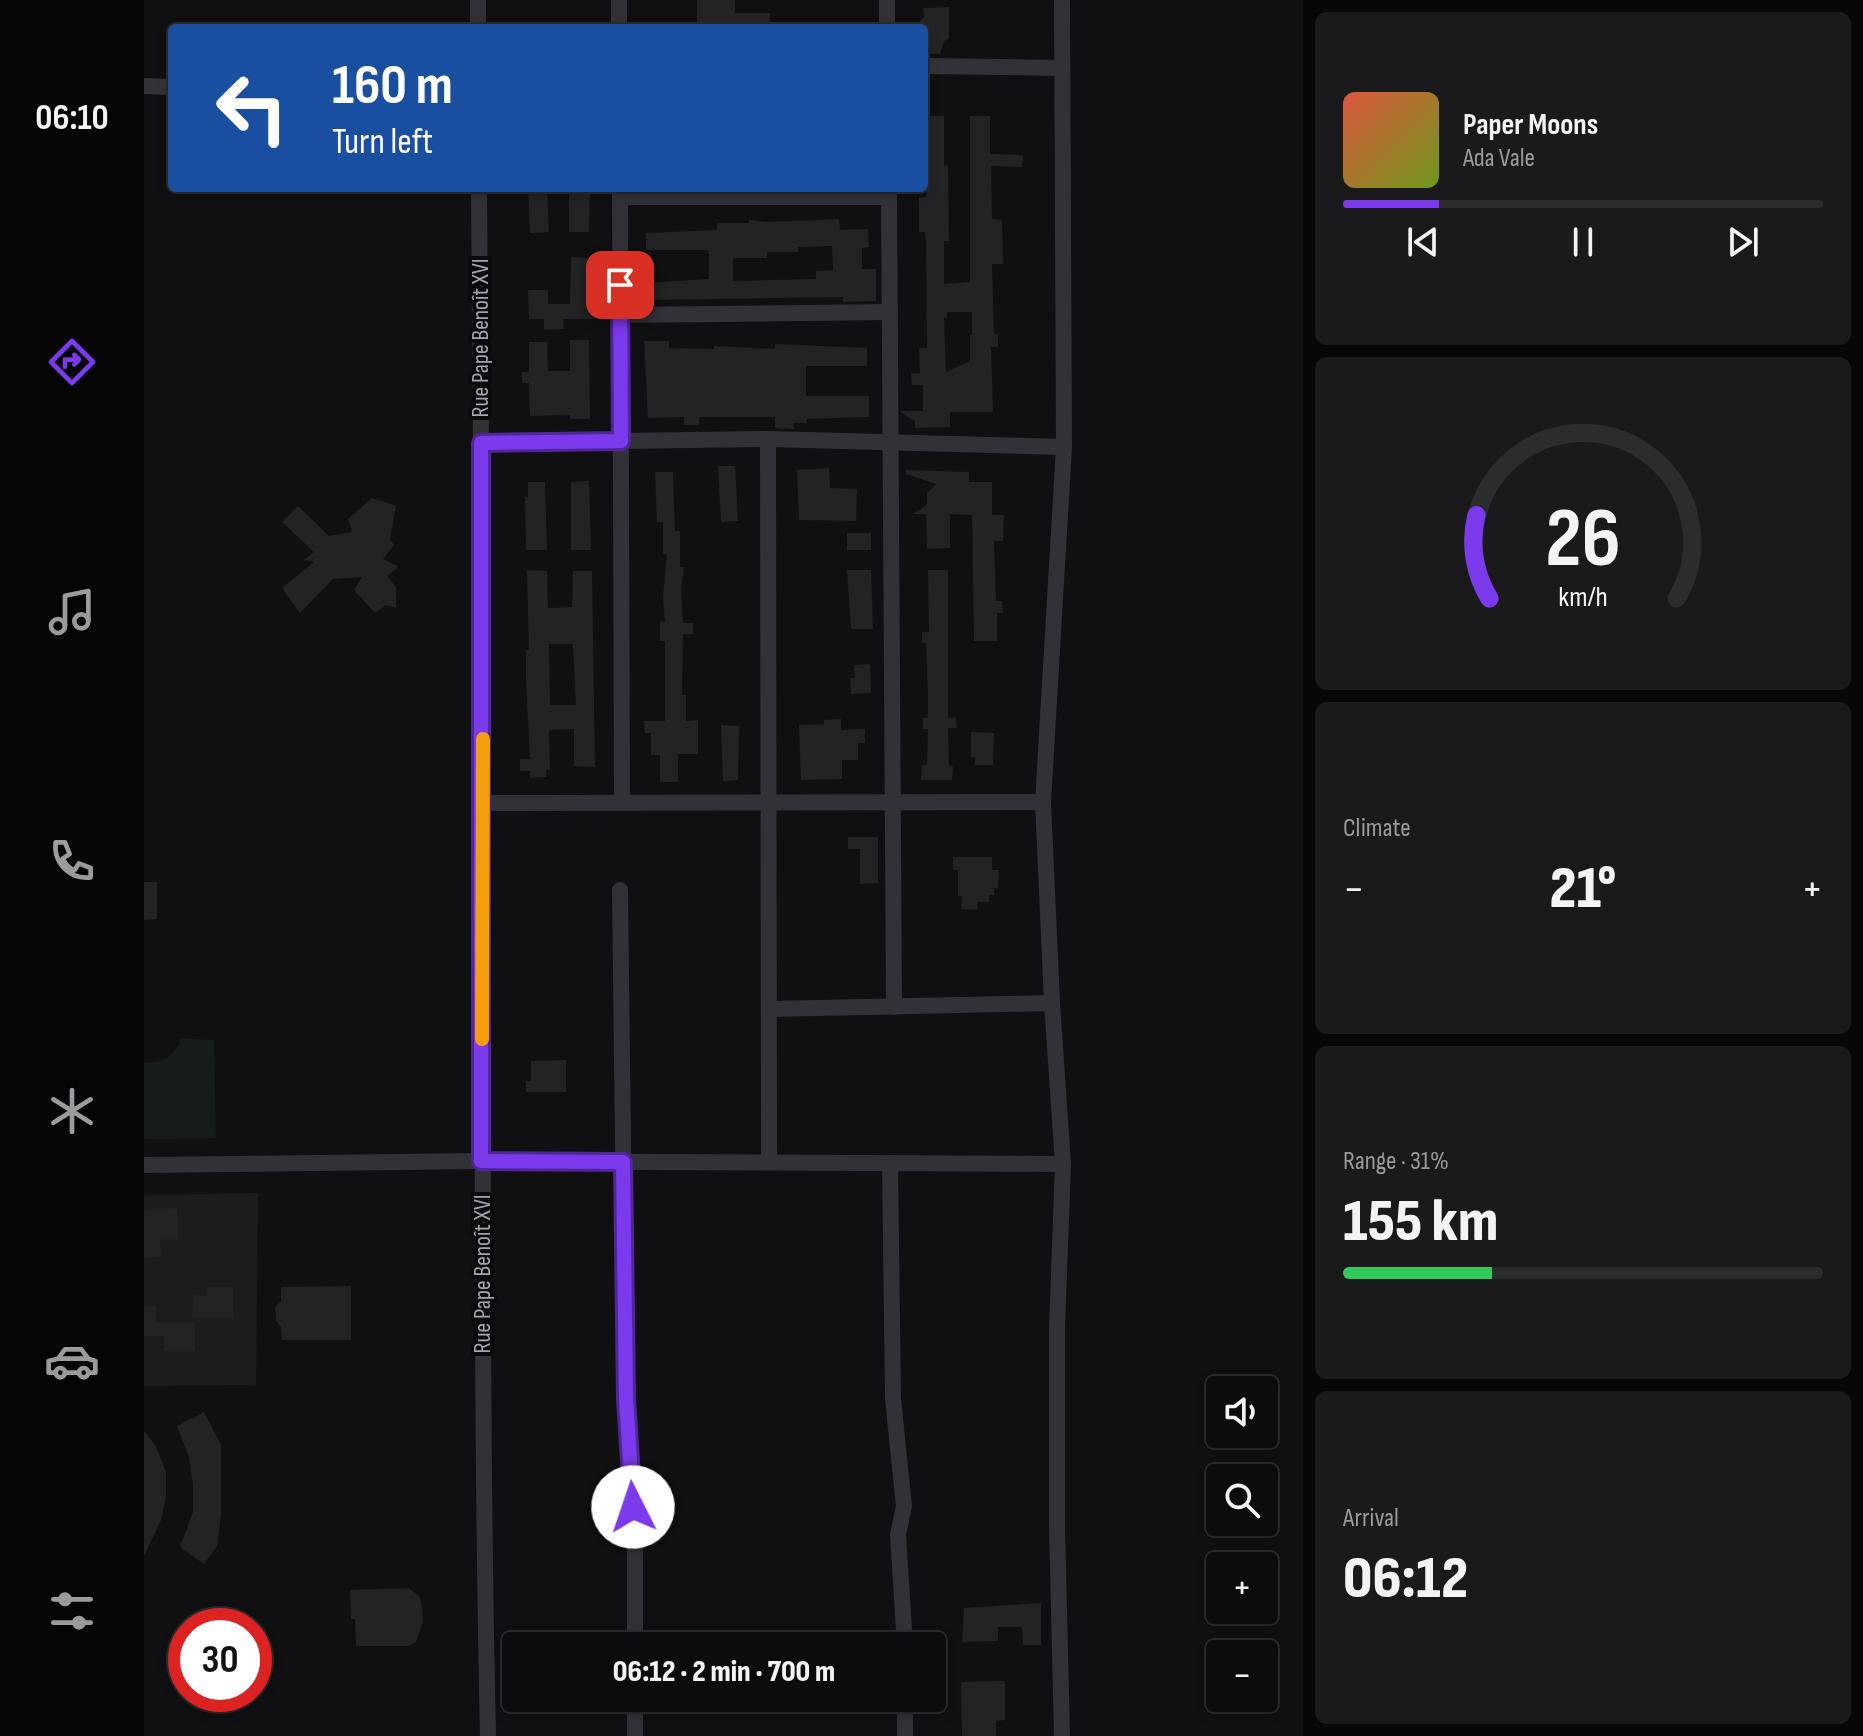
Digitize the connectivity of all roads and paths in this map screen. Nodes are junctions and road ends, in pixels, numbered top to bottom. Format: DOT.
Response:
graph roads {
  1 [pos="478,0"];
  2 [pos="619,0"];
  3 [pos="887,0"];
  4 [pos="1062,0"];
  5 [pos="478,24"];
  6 [pos="619,24"];
  7 [pos="887,24"];
  8 [pos="928,66"];
  9 [pos="1062,68"];
  10 [pos="144,86"];
  11 [pos="168,87"];
  12 [pos="479,192"];
  13 [pos="620,193"];
  14 [pos="889,193"];
  15 [pos="890,312"];
  16 [pos="620,315"];
  17 [pos="768,439"];
  18 [pos="621,441"];
  19 [pos="890,442"];
  20 [pos="481,443"];
  21 [pos="1064,447"];
  22 [pos="622,802"];
  23 [pos="768,802"];
  24 [pos="893,802"];
  25 [pos="1043,802"];
  26 [pos="483,803"];
  27 [pos="620,890"];
  28 [pos="1052,1003"];
  29 [pos="894,1007"];
  30 [pos="770,1009"];
  31 [pos="481,1161"];
  32 [pos="623,1162"];
  33 [pos="769,1162"];
  34 [pos="890,1163"];
  35 [pos="1063,1164"];
  36 [pos="144,1165"];
  37 [pos="635,1632"];
  38 [pos="904,1632"];
  39 [pos="635,1712"];
  40 [pos="905,1712"];
  41 [pos="488,1736"];
  42 [pos="635,1736"];
  43 [pos="905,1736"];
  44 [pos="1062,1736"];
  1 -- 5 [label="street"];
  2 -- 6 [label="street"];
  3 -- 7 [label="street"];
  4 -- 9 [label="street"];
  8 -- 9 [label="street"];
  9 -- 21 [label="street"];
  10 -- 11 [label="street"];
  12 -- 20 [label="street, Rue Pape Benoît XVI"];
  13 -- 14 [label="street"];
  13 -- 16 [label="street"];
  14 -- 15 [label="street"];
  15 -- 16 [label="street"];
  15 -- 19 [label="street"];
  16 -- 18 [label="street"];
  17 -- 18 [label="street"];
  17 -- 19 [label="street"];
  17 -- 23 [label="street"];
  18 -- 20 [label="street"];
  18 -- 22 [label="street"];
  19 -- 21 [label="street"];
  19 -- 24 [label="street"];
  20 -- 26 [label="street, Rue Pape Benoît XVI"];
  21 -- 25 [label="street"];
  22 -- 23 [label="street"];
  22 -- 26 [label="street"];
  23 -- 24 [label="street"];
  23 -- 30 [label="street"];
  24 -- 25 [label="street"];
  24 -- 29 [label="street"];
  25 -- 28 [label="street"];
  26 -- 31 [label="street, Rue Pape Benoît XVI"];
  27 -- 32 [label="street"];
  28 -- 29 [label="street"];
  28 -- 35 [label="street"];
  29 -- 30 [label="street"];
  30 -- 33 [label="street"];
  31 -- 32 [label="street"];
  31 -- 36 [label="street"];
  31 -- 41 [label="street, Rue Pape Benoît XVI"];
  32 -- 33 [label="street"];
  32 -- 37 [label="street"];
  33 -- 34 [label="street"];
  34 -- 35 [label="street"];
  34 -- 38 [label="street"];
  35 -- 44 [label="street"];
  39 -- 42 [label="street"];
  40 -- 43 [label="street"];
}
